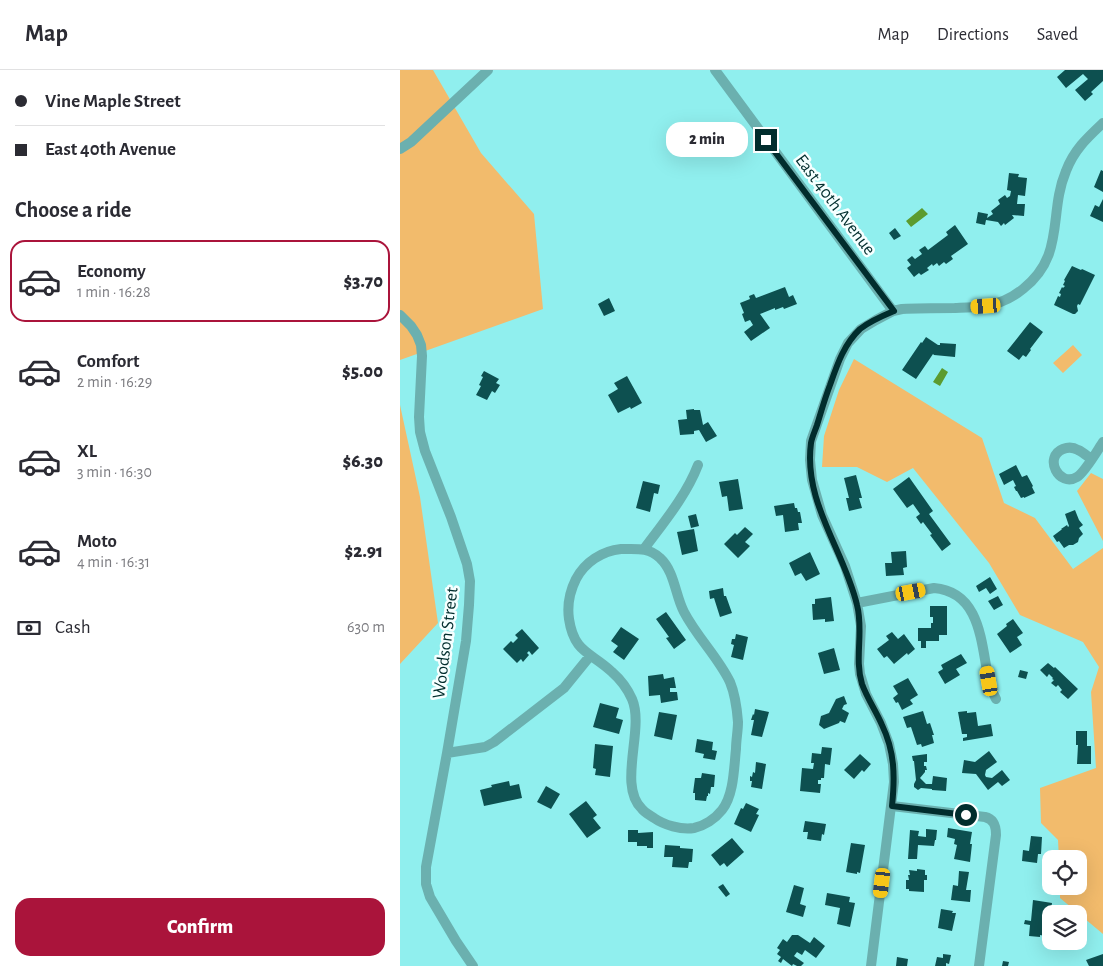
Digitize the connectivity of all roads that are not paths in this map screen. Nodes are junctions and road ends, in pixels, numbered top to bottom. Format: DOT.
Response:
graph roads {
  1 [pos="488,70"];
  2 [pos="715,70"];
  3 [pos="1103,124"];
  4 [pos="400,150"];
  5 [pos="894,311"];
  6 [pos="400,315"];
  7 [pos="1103,442"];
  8 [pos="1091,459"];
  9 [pos="698,465"];
  10 [pos="644,549"];
  11 [pos="857,603"];
  12 [pos="590,656"];
  13 [pos="996,699"];
  14 [pos="447,753"];
  15 [pos="892,806"];
  16 [pos="473,966"];
  17 [pos="871,966"];
  18 [pos="979,966"];
  1 -- 4 [label="street"];
  2 -- 5 [label="street, East 40th Avenue"];
  3 -- 5 [label="street"];
  5 -- 11 [label="street"];
  6 -- 14 [label="street, Woodson Street"];
  7 -- 8 [label="street"];
  9 -- 10 [label="street"];
  10 -- 12 [label="street"];
  10 -- 12 [label="street"];
  11 -- 13 [label="street"];
  11 -- 15 [label="street"];
  12 -- 14 [label="street"];
  14 -- 16 [label="street, Woodson Street"];
  15 -- 17 [label="street"];
  15 -- 18 [label="street"];
}
